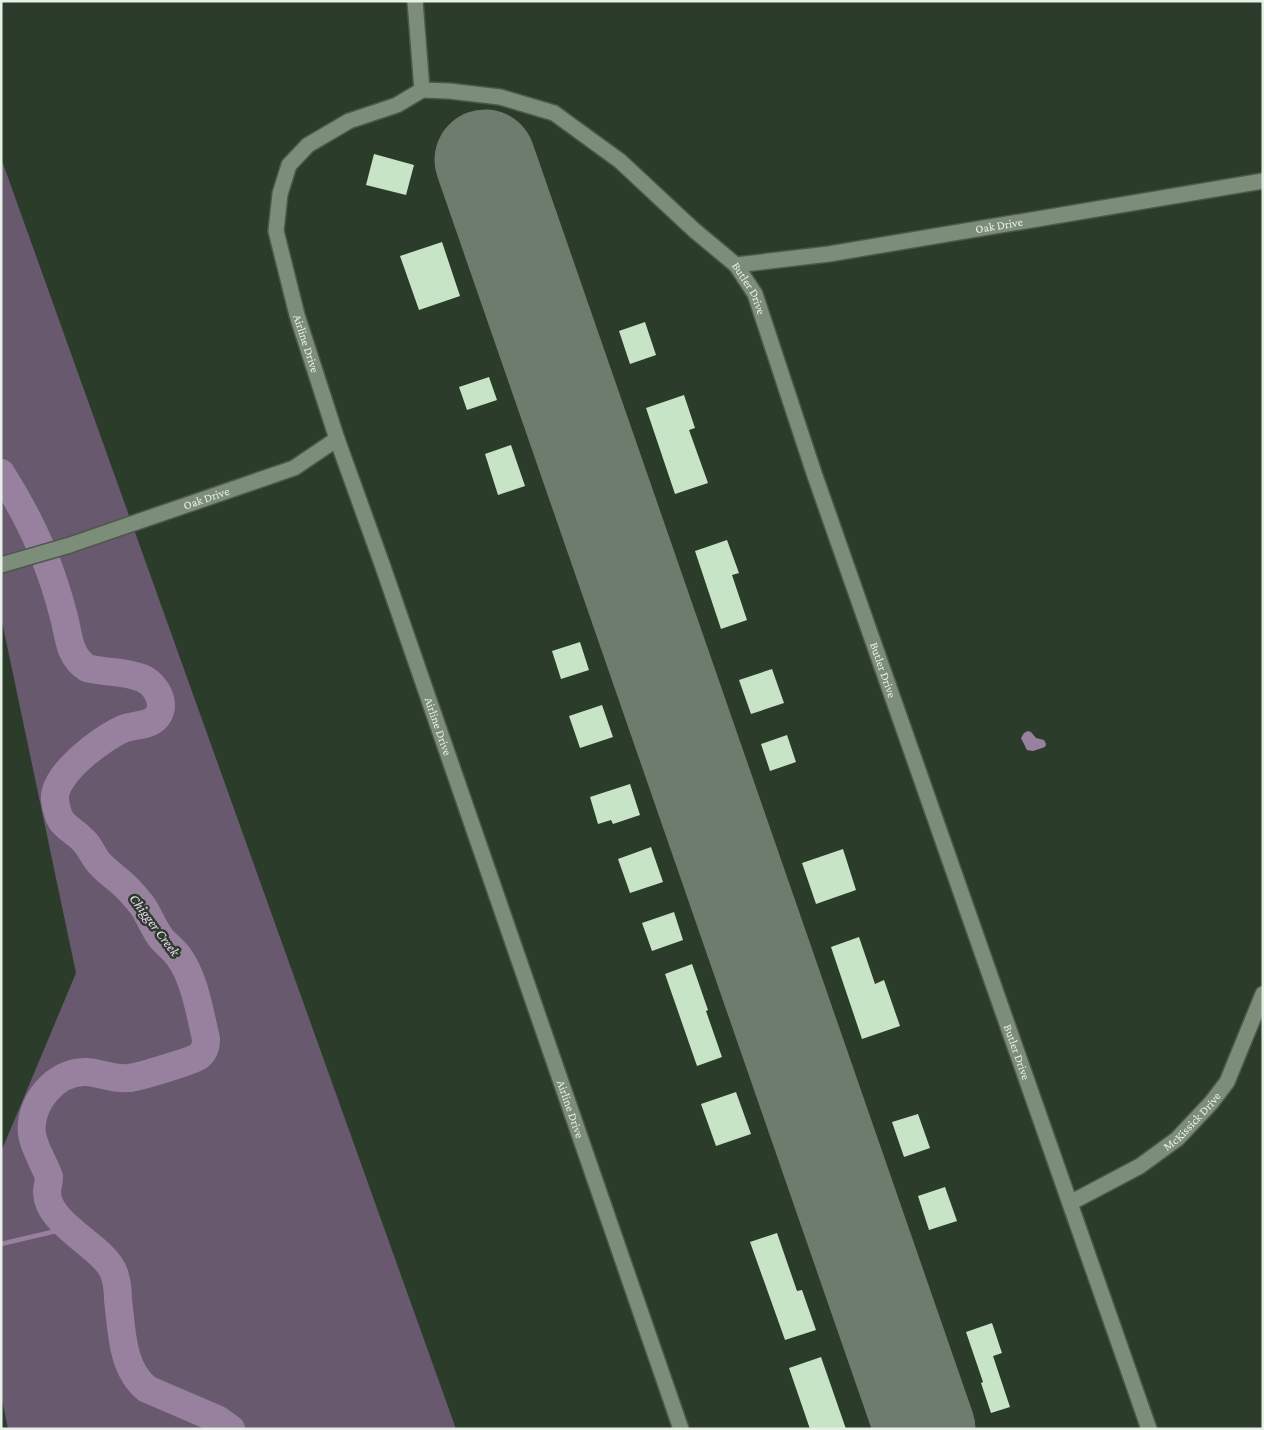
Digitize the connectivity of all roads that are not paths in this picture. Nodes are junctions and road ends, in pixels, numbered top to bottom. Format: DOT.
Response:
graph roads {
  1 [pos="415,1"];
  2 [pos="422,90"];
  3 [pos="1263,181"];
  4 [pos="736,265"];
  5 [pos="337,440"];
  6 [pos="9,563"];
  7 [pos="1263,994"];
  8 [pos="1070,1203"];
  9 [pos="681,1429"];
  10 [pos="1149,1429"];
  1 -- 2 [label="street"];
  2 -- 4 [label="street, Butler Drive"];
  2 -- 5 [label="street, Airline Drive"];
  3 -- 4 [label="street, Oak Drive"];
  4 -- 8 [label="street, Butler Drive"];
  5 -- 6 [label="street, Oak Drive"];
  5 -- 9 [label="street, Airline Drive"];
  7 -- 8 [label="street, McKissick Drive"];
  8 -- 10 [label="street, Butler Drive"];
}
